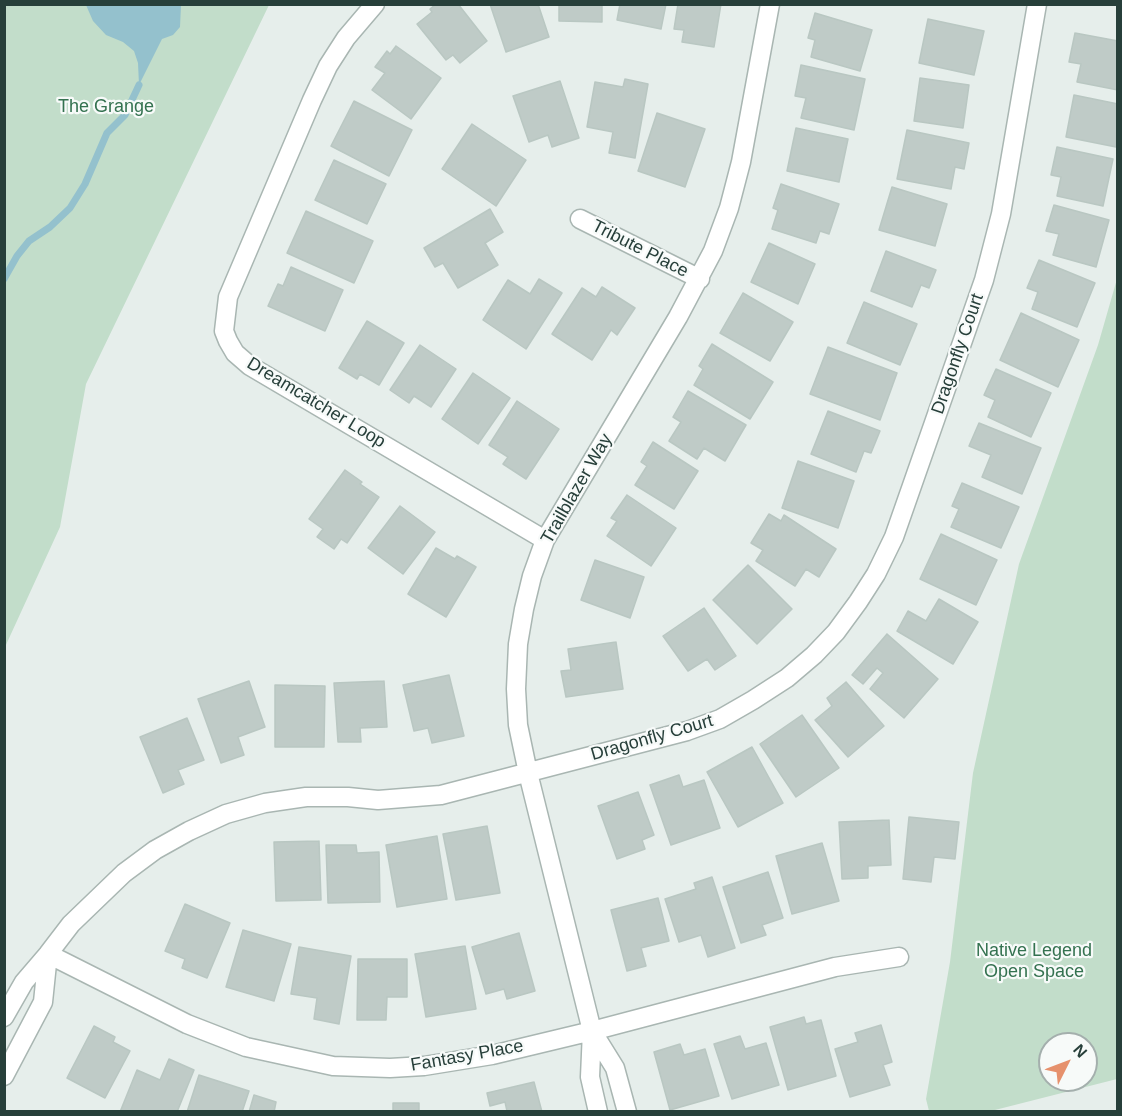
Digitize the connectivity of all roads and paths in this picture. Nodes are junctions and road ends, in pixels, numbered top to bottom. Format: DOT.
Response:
graph roads {
  1 [pos="375,4"];
  2 [pos="770,4"];
  3 [pos="1037,4"];
  4 [pos="580,219"];
  5 [pos="700,279"];
  6 [pos="545,540"];
  7 [pos="528,773"];
  8 [pos="48,954"];
  9 [pos="899,957"];
  10 [pos="4,1017"];
  11 [pos="592,1031"];
  12 [pos="4,1076"];
  13 [pos="598,1112"];
  14 [pos="627,1112"];
  1 -- 6 [label="street, Dreamcatcher Loop"];
  2 -- 5 [label="street, Trailblazer Way"];
  3 -- 7 [label="street, Dragonfly Court"];
  4 -- 5 [label="street, Tribute Place"];
  5 -- 6 [label="street, Trailblazer Way"];
  6 -- 7 [label="street, Trailblazer Way"];
  7 -- 8 [label="street, Dragonfly Court"];
  7 -- 11 [label="street, Trailblazer Way"];
  8 -- 10 [label="street, Dragonfly Court"];
  8 -- 11 [label="street, Fantasy Place"];
  8 -- 12 [label="street"];
  9 -- 11 [label="street, Fantasy Place"];
  11 -- 13 [label="street, Trailblazer Way"];
  11 -- 14 [label="street, Trailblazer Way"];
}
